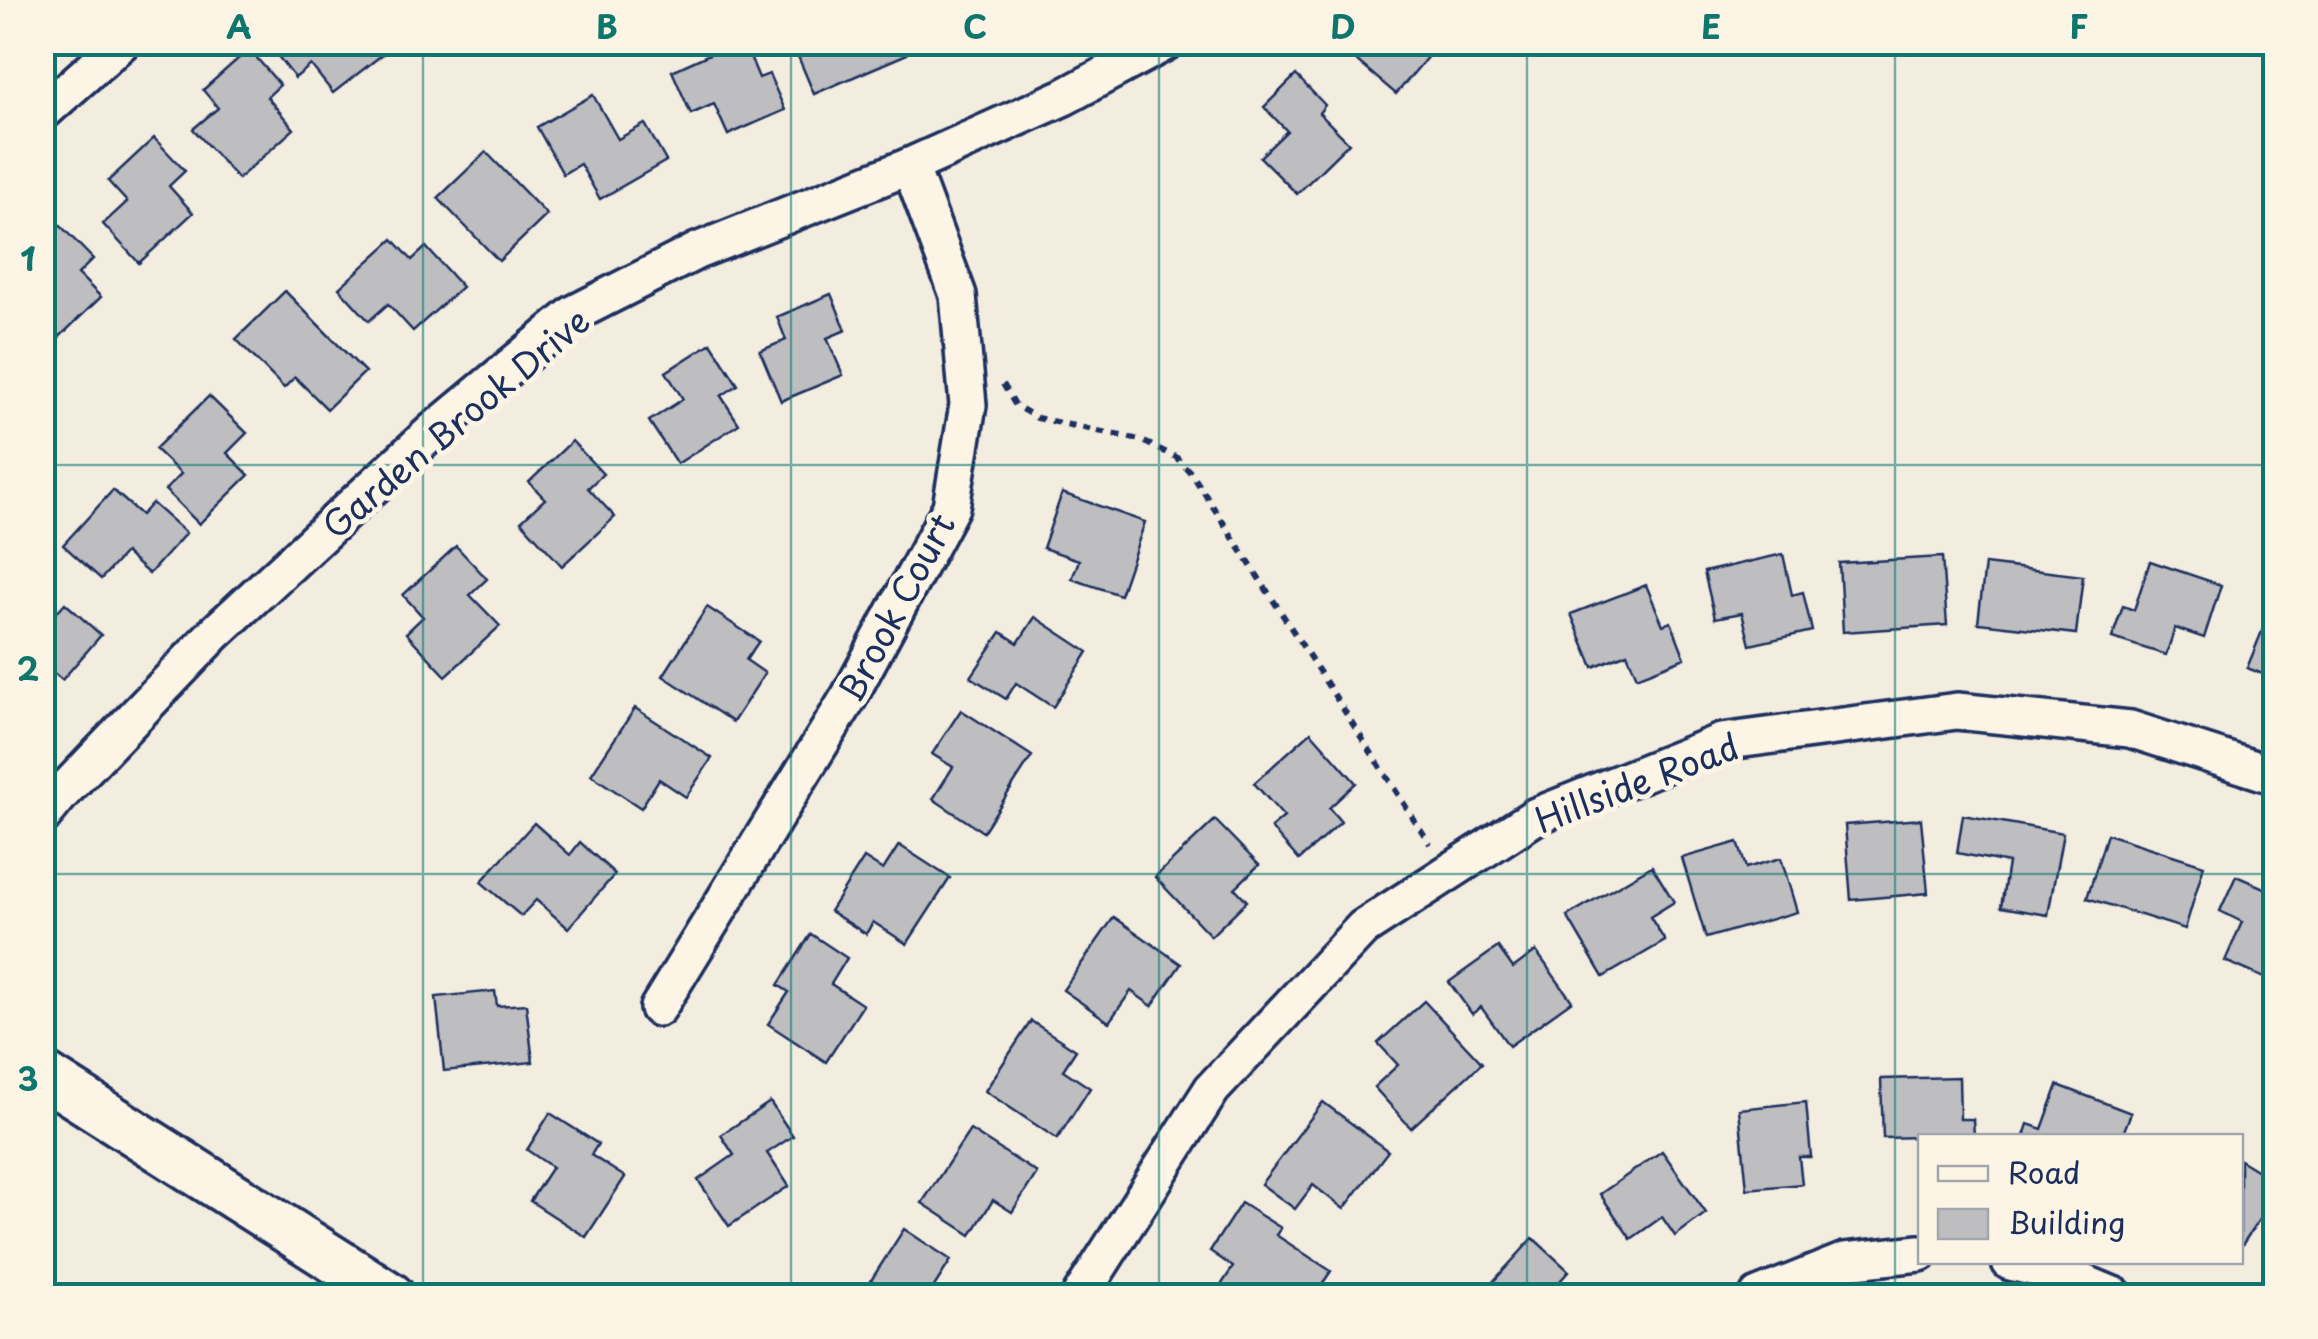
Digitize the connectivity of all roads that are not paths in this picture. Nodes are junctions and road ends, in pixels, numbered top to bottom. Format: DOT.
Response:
graph roads {
  1 [pos="122,42"];
  2 [pos="1166,42"];
  3 [pos="42,113"];
  4 [pos="910,166"];
  5 [pos="2276,776"];
  6 [pos="42,817"];
  7 [pos="658,1008"];
  8 [pos="42,1074"];
  9 [pos="1918,1253"];
  10 [pos="2019,1264"];
  11 [pos="390,1296"];
  12 [pos="1080,1296"];
  13 [pos="1758,1296"];
  14 [pos="2116,1296"];
  1 -- 3 [label="street"];
  2 -- 4 [label="street, Garden Brook Drive"];
  4 -- 6 [label="street, Garden Brook Drive"];
  4 -- 7 [label="street, Brook Court"];
  5 -- 12 [label="street, Hillside Road"];
  8 -- 11 [label="street"];
  9 -- 13 [label="street"];
  10 -- 14 [label="street"];
}
